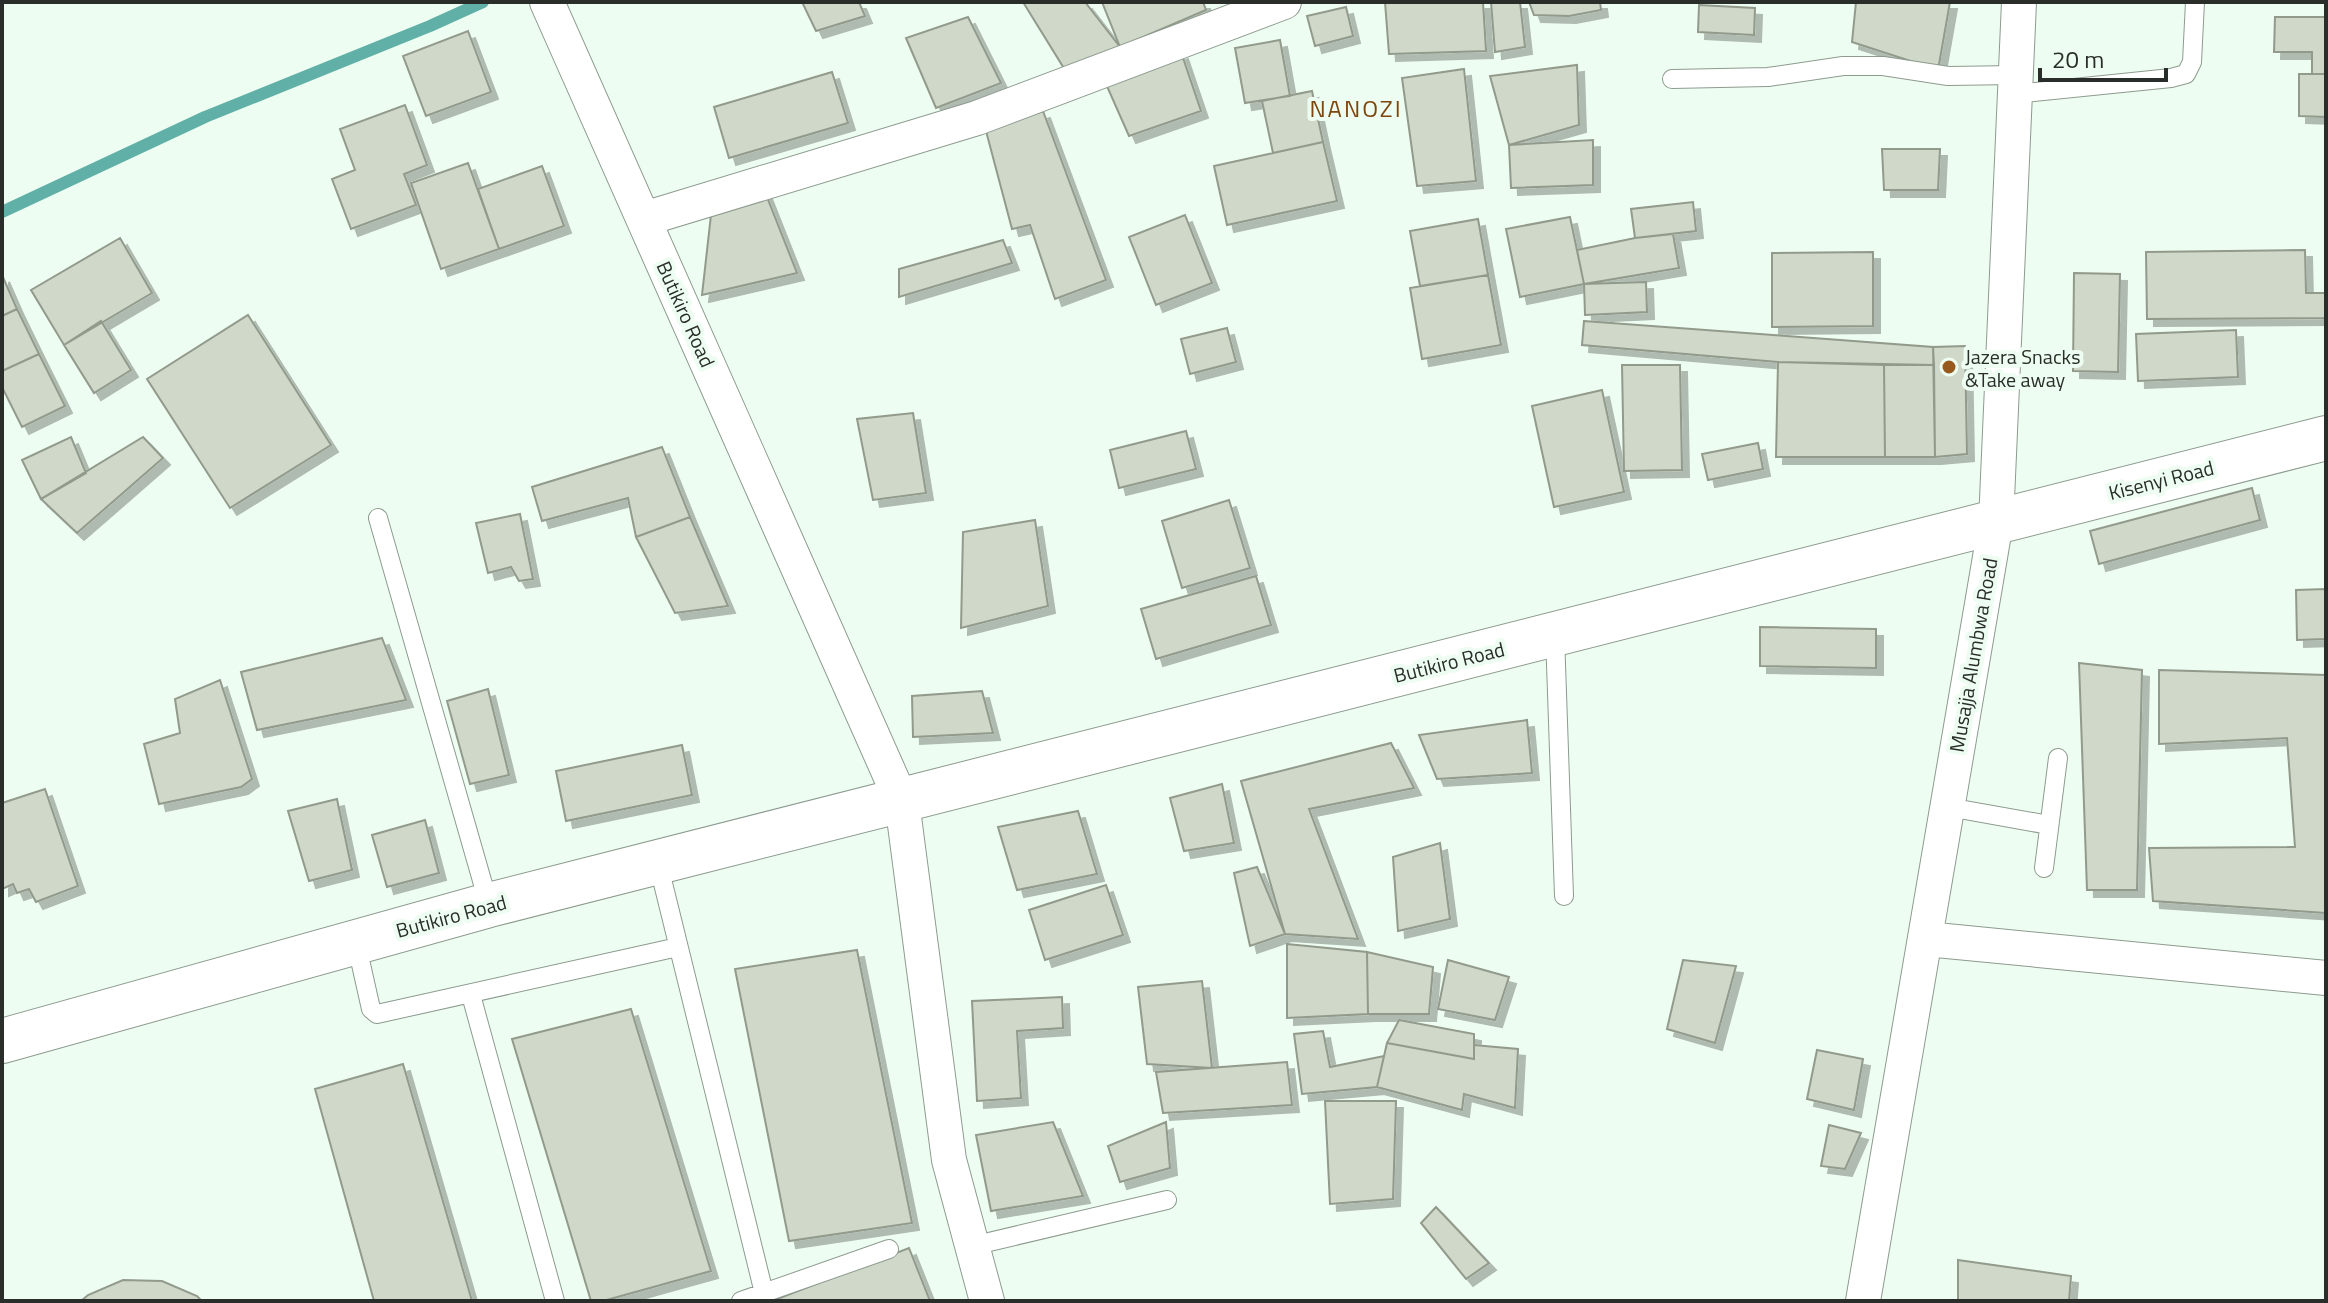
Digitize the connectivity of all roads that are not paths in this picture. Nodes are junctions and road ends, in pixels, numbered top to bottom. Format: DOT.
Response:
graph roads {
  1 [pos="547,2"];
  2 [pos="1284,2"];
  3 [pos="2019,2"];
  4 [pos="2195,2"];
  5 [pos="1672,79"];
  6 [pos="2016,84"];
  7 [pos="644,219"];
  8 [pos="2326,438"];
  9 [pos="378,518"];
  10 [pos="1996,522"];
  11 [pos="1555,635"];
  12 [pos="2058,758"];
  13 [pos="902,802"];
  14 [pos="1948,807"];
  15 [pos="2049,825"];
  16 [pos="658,863"];
  17 [pos="2044,868"];
  18 [pos="1564,896"];
  19 [pos="489,905"];
  20 [pos="1926,939"];
  21 [pos="356,942"];
  22 [pos="678,947"];
  23 [pos="2326,978"];
  24 [pos="471,995"];
  25 [pos="2,1041"];
  26 [pos="1167,1200"];
  27 [pos="972,1246"];
  28 [pos="889,1249"];
  29 [pos="764,1293"];
  30 [pos="555,1301"];
  31 [pos="741,1301"];
  32 [pos="987,1301"];
  33 [pos="1863,1301"];
  1 -- 7 [label="street, Butikiro Road"];
  2 -- 7 [label="street"];
  3 -- 6 [label="street, Musajja Alumbwa Road"];
  4 -- 6 [label="lane"];
  5 -- 6 [label="lane"];
  6 -- 10 [label="street, Musajja Alumbwa Road"];
  7 -- 13 [label="street, Butikiro Road"];
  8 -- 10 [label="main road, Kisenyi Road"];
  9 -- 19 [label="lane"];
  10 -- 11 [label="main road, Butikiro Road"];
  10 -- 14 [label="street, Musajja Alumbwa Road"];
  11 -- 13 [label="main road, Butikiro Road"];
  11 -- 18 [label="lane"];
  12 -- 15 [label="lane"];
  13 -- 16 [label="main road, Butikiro Road"];
  13 -- 27 [label="street"];
  14 -- 15 [label="lane"];
  14 -- 20 [label="street, Musajja Alumbwa Road"];
  15 -- 17 [label="lane"];
  16 -- 19 [label="main road, Butikiro Road"];
  16 -- 22 [label="lane"];
  19 -- 21 [label="main road, Butikiro Road"];
  20 -- 23 [label="street"];
  20 -- 33 [label="street, Musajja Alumbwa Road"];
  21 -- 24 [label="lane"];
  21 -- 25 [label="main road, Butikiro Road"];
  22 -- 24 [label="lane"];
  22 -- 29 [label="lane"];
  24 -- 30 [label="lane"];
  26 -- 27 [label="lane"];
  27 -- 32 [label="street"];
  28 -- 29 [label="lane"];
  29 -- 31 [label="lane"];
}
